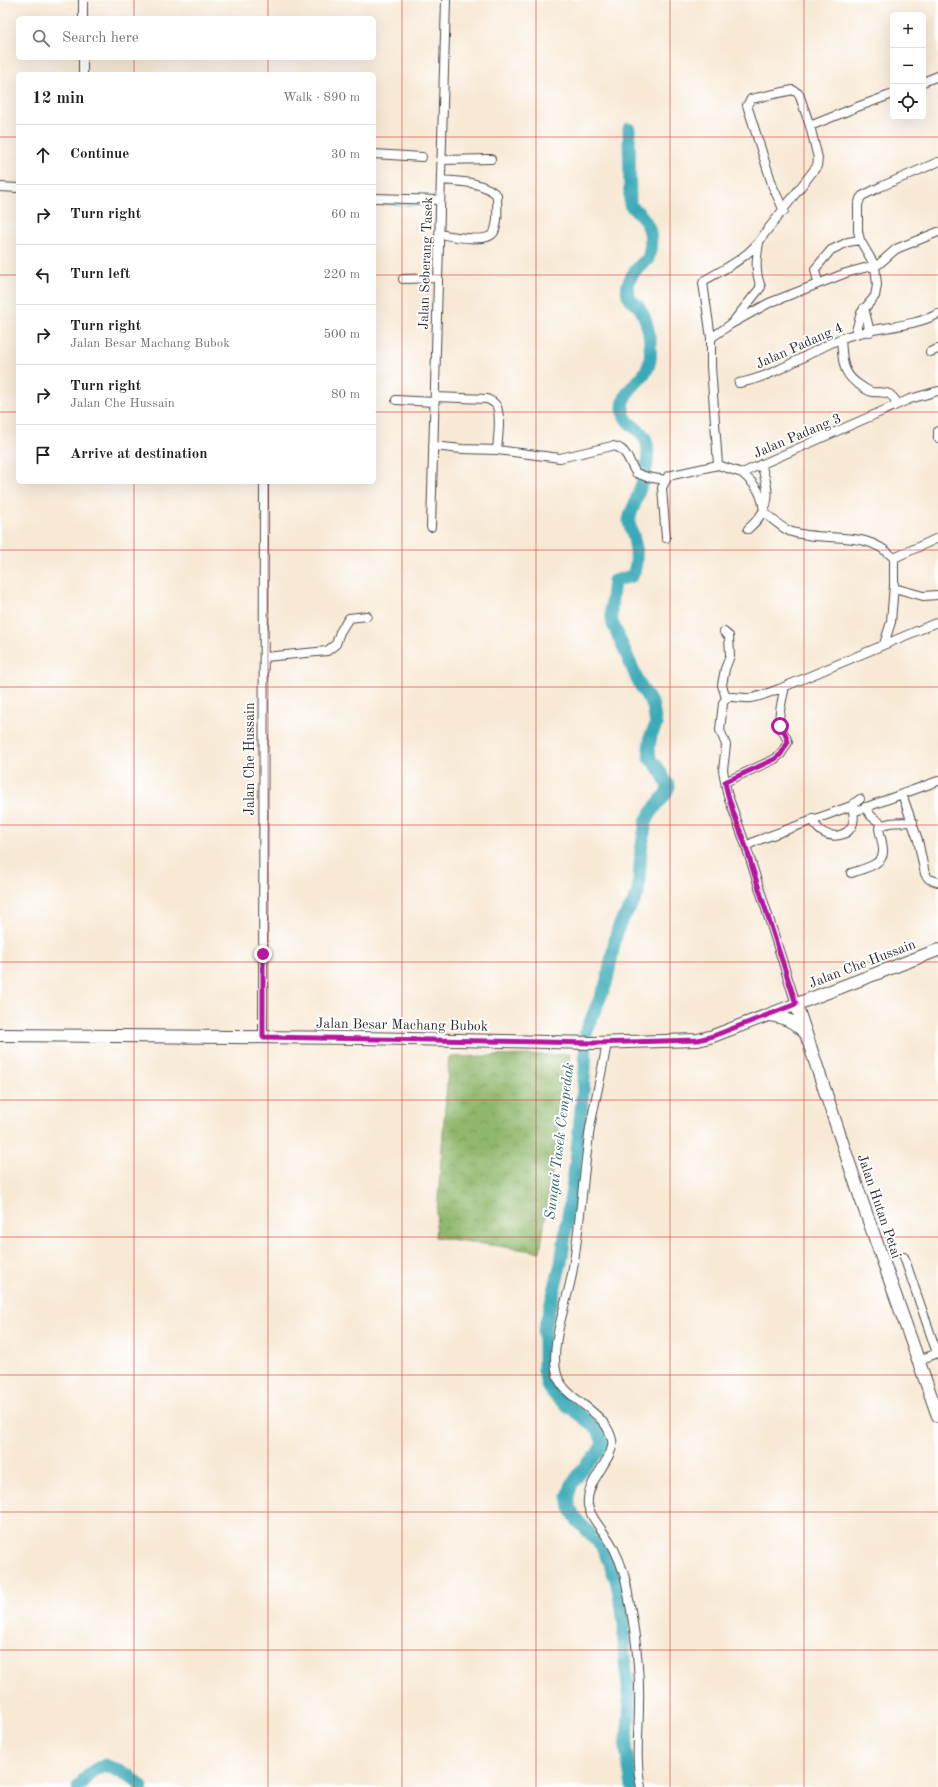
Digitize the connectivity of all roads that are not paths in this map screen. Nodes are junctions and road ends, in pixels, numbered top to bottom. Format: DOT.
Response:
graph roads {
  1 [pos="83,0"];
  2 [pos="446,0"];
  3 [pos="83,16"];
  4 [pos="83,60"];
  5 [pos="83,72"];
  6 [pos="938,76"];
  7 [pos="926,81"];
  8 [pos="890,95"];
  9 [pos="810,126"];
  10 [pos="376,154"];
  11 [pos="422,157"];
  12 [pos="491,159"];
  13 [pos="441,160"];
  14 [pos="938,162"];
  15 [pos="441,180"];
  16 [pos="0,187"];
  17 [pos="16,188"];
  18 [pos="376,198"];
  19 [pos="440,200"];
  20 [pos="784,211"];
  21 [pos="938,232"];
  22 [pos="439,234"];
  23 [pos="860,240"];
  24 [pos="759,244"];
  25 [pos="875,266"];
  26 [pos="438,278"];
  27 [pos="403,279"];
  28 [pos="818,283"];
  29 [pos="864,308"];
  30 [pos="938,314"];
  31 [pos="731,324"];
  32 [pos="870,332"];
  33 [pos="855,334"];
  34 [pos="711,338"];
  35 [pos="841,339"];
  36 [pos="739,383"];
  37 [pos="938,391"];
  38 [pos="396,400"];
  39 [pos="434,400"];
  40 [pos="898,404"];
  41 [pos="938,431"];
  42 [pos="938,438"];
  43 [pos="433,446"];
  44 [pos="497,450"];
  45 [pos="761,464"];
  46 [pos="718,465"];
  47 [pos="742,473"];
  48 [pos="665,480"];
  49 [pos="264,484"];
  50 [pos="764,512"];
  51 [pos="431,527"];
  52 [pos="748,529"];
  53 [pos="666,538"];
  54 [pos="938,538"];
  55 [pos="894,558"];
  56 [pos="894,588"];
  57 [pos="938,595"];
  58 [pos="367,616"];
  59 [pos="938,622"];
  60 [pos="724,632"];
  61 [pos="884,644"];
  62 [pos="265,657"];
  63 [pos="785,687"];
  64 [pos="726,698"];
  65 [pos="938,781"];
  66 [pos="725,782"];
  67 [pos="902,794"];
  68 [pos="860,799"];
  69 [pos="865,808"];
  70 [pos="852,809"];
  71 [pos="813,819"];
  72 [pos="913,822"];
  73 [pos="883,825"];
  74 [pos="746,846"];
  75 [pos="851,874"];
  76 [pos="938,882"];
  77 [pos="938,950"];
  78 [pos="817,996"];
  79 [pos="796,1004"];
  80 [pos="768,1015"];
  81 [pos="805,1031"];
  82 [pos="0,1035"];
  83 [pos="263,1037"];
  84 [pos="607,1043"];
  85 [pos="904,1257"];
  86 [pos="938,1353"];
  87 [pos="919,1360"];
  88 [pos="934,1389"];
  89 [pos="938,1416"];
  90 [pos="641,1787"];
  1 -- 3 [label="street"];
  2 -- 13 [label="street, Jalan Seberang Tasek"];
  4 -- 5 [label="street"];
  6 -- 7 [label="street"];
  8 -- 9 [label="street"];
  9 -- 20 [label="street"];
  9 -- 20 [label="street"];
  10 -- 11 [label="street"];
  12 -- 13 [label="street"];
  13 -- 15 [label="street, Jalan Seberang Tasek"];
  14 -- 23 [label="street"];
  15 -- 19 [label="street, Jalan Seberang Tasek"];
  15 -- 22 [label="street"];
  16 -- 17 [label="street"];
  18 -- 19 [label="street"];
  19 -- 22 [label="street, Jalan Seberang Tasek"];
  20 -- 24 [label="street"];
  21 -- 25 [label="street"];
  22 -- 26 [label="street, Jalan Seberang Tasek"];
  23 -- 25 [label="street"];
  23 -- 28 [label="street"];
  24 -- 31 [label="street"];
  24 -- 34 [label="street"];
  25 -- 28 [label="street"];
  25 -- 29 [label="street"];
  26 -- 27 [label="street"];
  26 -- 39 [label="street, Jalan Seberang Tasek"];
  28 -- 31 [label="street"];
  29 -- 32 [label="street"];
  29 -- 33 [label="street"];
  30 -- 32 [label="street, Jalan Padang 4"];
  31 -- 34 [label="street"];
  32 -- 33 [label="street, Jalan Padang 4"];
  33 -- 35 [label="street, Jalan Padang 4"];
  34 -- 46 [label="street"];
  35 -- 36 [label="street, Jalan Padang 4"];
  35 -- 40 [label="street"];
  37 -- 40 [label="street, Jalan Padang 3"];
  38 -- 39 [label="street"];
  39 -- 43 [label="street, Jalan Seberang Tasek"];
  39 -- 44 [label="street"];
  40 -- 45 [label="street, Jalan Padang 3"];
  41 -- 42 [label="street"];
  43 -- 44 [label="street"];
  43 -- 51 [label="street, Jalan Seberang Tasek"];
  44 -- 48 [label="street"];
  45 -- 47 [label="street, Jalan Padang 3"];
  45 -- 50 [label="street"];
  46 -- 47 [label="street, Jalan Padang 3"];
  46 -- 48 [label="street"];
  47 -- 50 [label="street"];
  48 -- 53 [label="street"];
  49 -- 62 [label="street, Jalan Che Hussain"];
  50 -- 52 [label="street"];
  50 -- 55 [label="street"];
  54 -- 55 [label="street"];
  55 -- 56 [label="street"];
  56 -- 57 [label="street"];
  56 -- 61 [label="street"];
  58 -- 62 [label="street"];
  59 -- 61 [label="street"];
  60 -- 64 [label="street"];
  61 -- 63 [label="street"];
  62 -- 83 [label="street, Jalan Che Hussain"];
  63 -- 64 [label="street"];
  63 -- 66 [label="street"];
  64 -- 66 [label="street"];
  65 -- 67 [label="street"];
  66 -- 74 [label="street"];
  67 -- 69 [label="street"];
  67 -- 72 [label="street"];
  68 -- 70 [label="street"];
  69 -- 70 [label="street"];
  69 -- 73 [label="street"];
  70 -- 71 [label="street"];
  70 -- 71 [label="street"];
  71 -- 74 [label="street"];
  72 -- 73 [label="street"];
  72 -- 76 [label="street"];
  73 -- 75 [label="street"];
  74 -- 79 [label="street"];
  77 -- 78 [label="main road, Jalan Che Hussain"];
  78 -- 79 [label="main road, Jalan Che Hussain"];
  78 -- 81 [label="main road"];
  79 -- 80 [label="main road, Jalan Besar Machang Bubok"];
  79 -- 81 [label="main road, Jalan Hutan Petai"];
  80 -- 81 [label="main road"];
  80 -- 84 [label="main road, Jalan Besar Machang Bubok"];
  81 -- 87 [label="main road, Jalan Hutan Petai"];
  82 -- 83 [label="main road, Jalan Besar Machang Bubok"];
  83 -- 84 [label="main road, Jalan Besar Machang Bubok"];
  84 -- 90 [label="street"];
  85 -- 86 [label="street"];
  86 -- 87 [label="street"];
  87 -- 88 [label="main road, Jalan Hutan Petai"];
  88 -- 89 [label="main road, Jalan Hutan Petai"];
}
